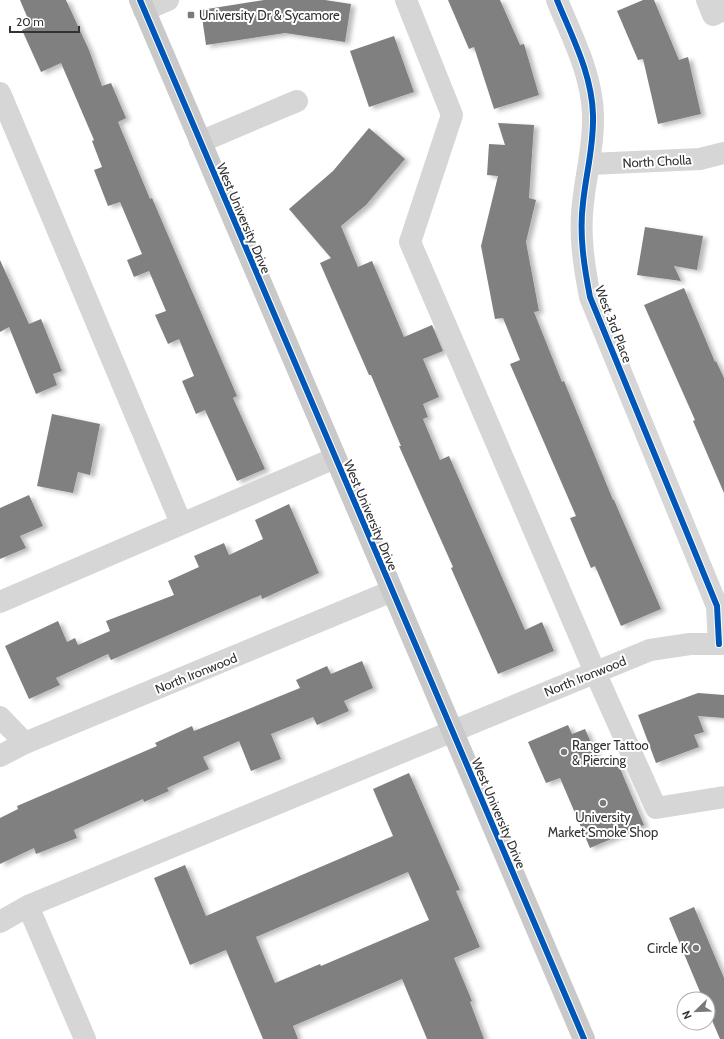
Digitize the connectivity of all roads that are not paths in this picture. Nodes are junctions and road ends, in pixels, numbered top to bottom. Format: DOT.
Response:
graph roads {
  1 [pos="168,0"];
  2 [pos="406,0"];
  3 [pos="557,0"];
  4 [pos="707,0"];
  5 [pos="142,5"];
  6 [pos="724,10"];
  7 [pos="0,93"];
  8 [pos="297,101"];
  9 [pos="200,142"];
  10 [pos="724,153"];
  11 [pos="590,164"];
  12 [pos="335,458"];
  13 [pos="181,524"];
  14 [pos="392,592"];
  15 [pos="0,602"];
  16 [pos="722,644"];
  17 [pos="595,672"];
  18 [pos="0,716"];
  19 [pos="452,730"];
  20 [pos="25,743"];
  21 [pos="0,756"];
  22 [pos="724,796"];
  23 [pos="28,906"];
  24 [pos="0,922"];
  25 [pos="84,1039"];
  26 [pos="584,1039"];
  1 -- 5 [label="street"];
  2 -- 17 [label="street"];
  3 -- 11 [label="street, West 3rd Place"];
  4 -- 6 [label="street"];
  5 -- 9 [label="main road, West University Drive"];
  7 -- 13 [label="street"];
  8 -- 9 [label="street"];
  9 -- 12 [label="main road, West University Drive"];
  10 -- 11 [label="street, North Cholla"];
  11 -- 16 [label="street, West 3rd Place"];
  12 -- 13 [label="street"];
  12 -- 14 [label="main road, West University Drive"];
  13 -- 15 [label="street"];
  14 -- 19 [label="main road, West University Drive"];
  14 -- 20 [label="street, North Ironwood"];
  16 -- 17 [label="street, North Ironwood"];
  17 -- 19 [label="street, North Ironwood"];
  17 -- 22 [label="street"];
  18 -- 20 [label="street"];
  19 -- 23 [label="street, North Ironwood"];
  19 -- 26 [label="main road, West University Drive"];
  20 -- 21 [label="street, North Ironwood"];
  23 -- 24 [label="street, North Ironwood"];
  23 -- 25 [label="street"];
}
